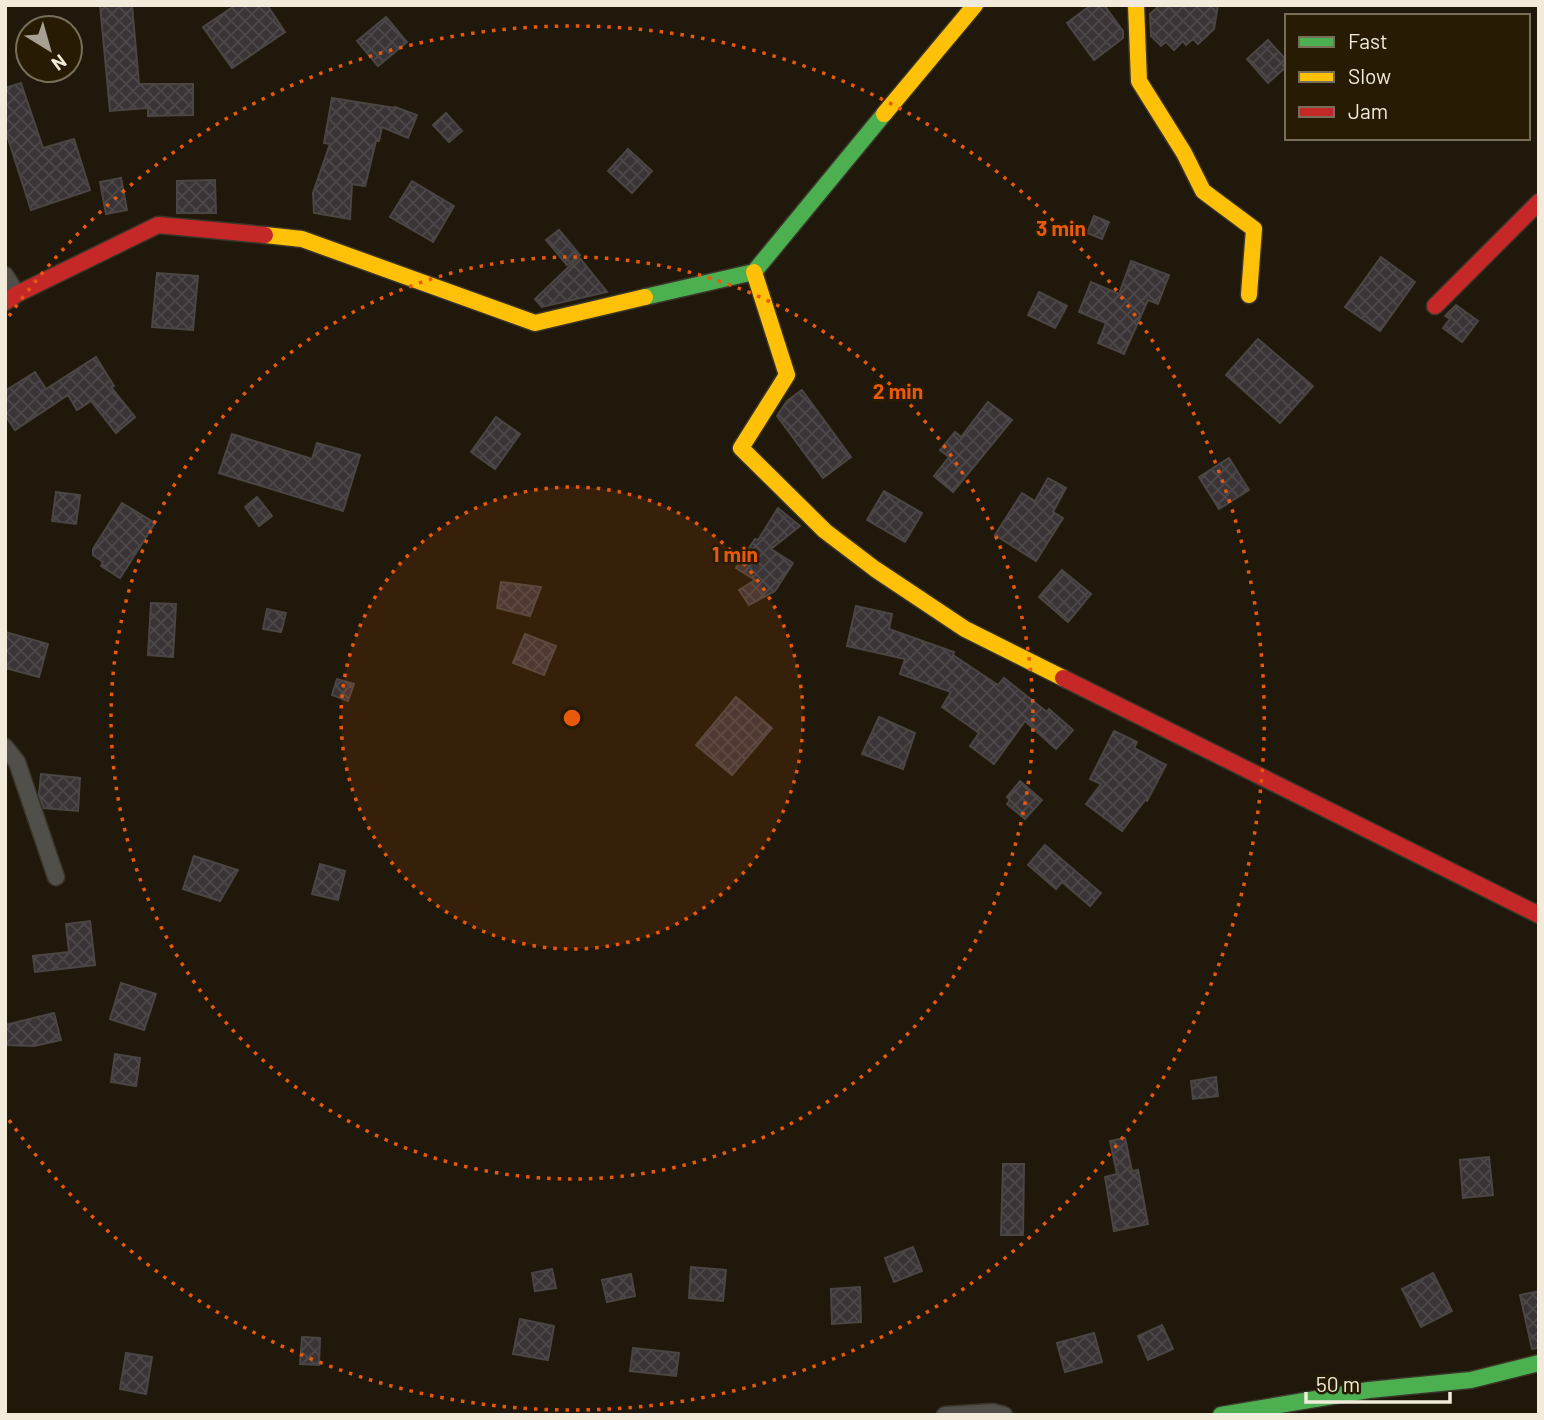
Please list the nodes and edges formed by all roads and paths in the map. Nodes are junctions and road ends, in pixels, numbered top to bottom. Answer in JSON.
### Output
{"nodes":[{"id":1,"x":975,"y":5,"type":"edge"},
{"id":2,"x":1136,"y":5,"type":"edge"},
{"id":3,"x":1539,"y":202,"type":"edge"},
{"id":4,"x":754,"y":272,"type":"junction"},
{"id":5,"x":5,"y":275,"type":"edge"},
{"id":6,"x":1249,"y":295,"type":"dead end"},
{"id":7,"x":11,"y":298,"type":"edge"},
{"id":8,"x":1435,"y":306,"type":"dead end"},
{"id":9,"x":5,"y":747,"type":"edge"},
{"id":10,"x":57,"y":877,"type":"dead end"},
{"id":11,"x":1539,"y":915,"type":"edge"},
{"id":12,"x":1539,"y":1363,"type":"edge"},
{"id":13,"x":945,"y":1415,"type":"edge"},
{"id":14,"x":1004,"y":1415,"type":"edge"},
{"id":15,"x":1222,"y":1415,"type":"edge"}],
"edges":[{"from":1,"to":4,"type":"street"},
{"from":2,"to":6,"type":"street"},
{"from":3,"to":8,"type":"street"},
{"from":4,"to":7,"type":"street"},
{"from":4,"to":11,"type":"street"},
{"from":5,"to":7,"type":"street"},
{"from":9,"to":10,"type":"street"},
{"from":12,"to":15,"type":"street"},
{"from":13,"to":14,"type":"street"}]}
